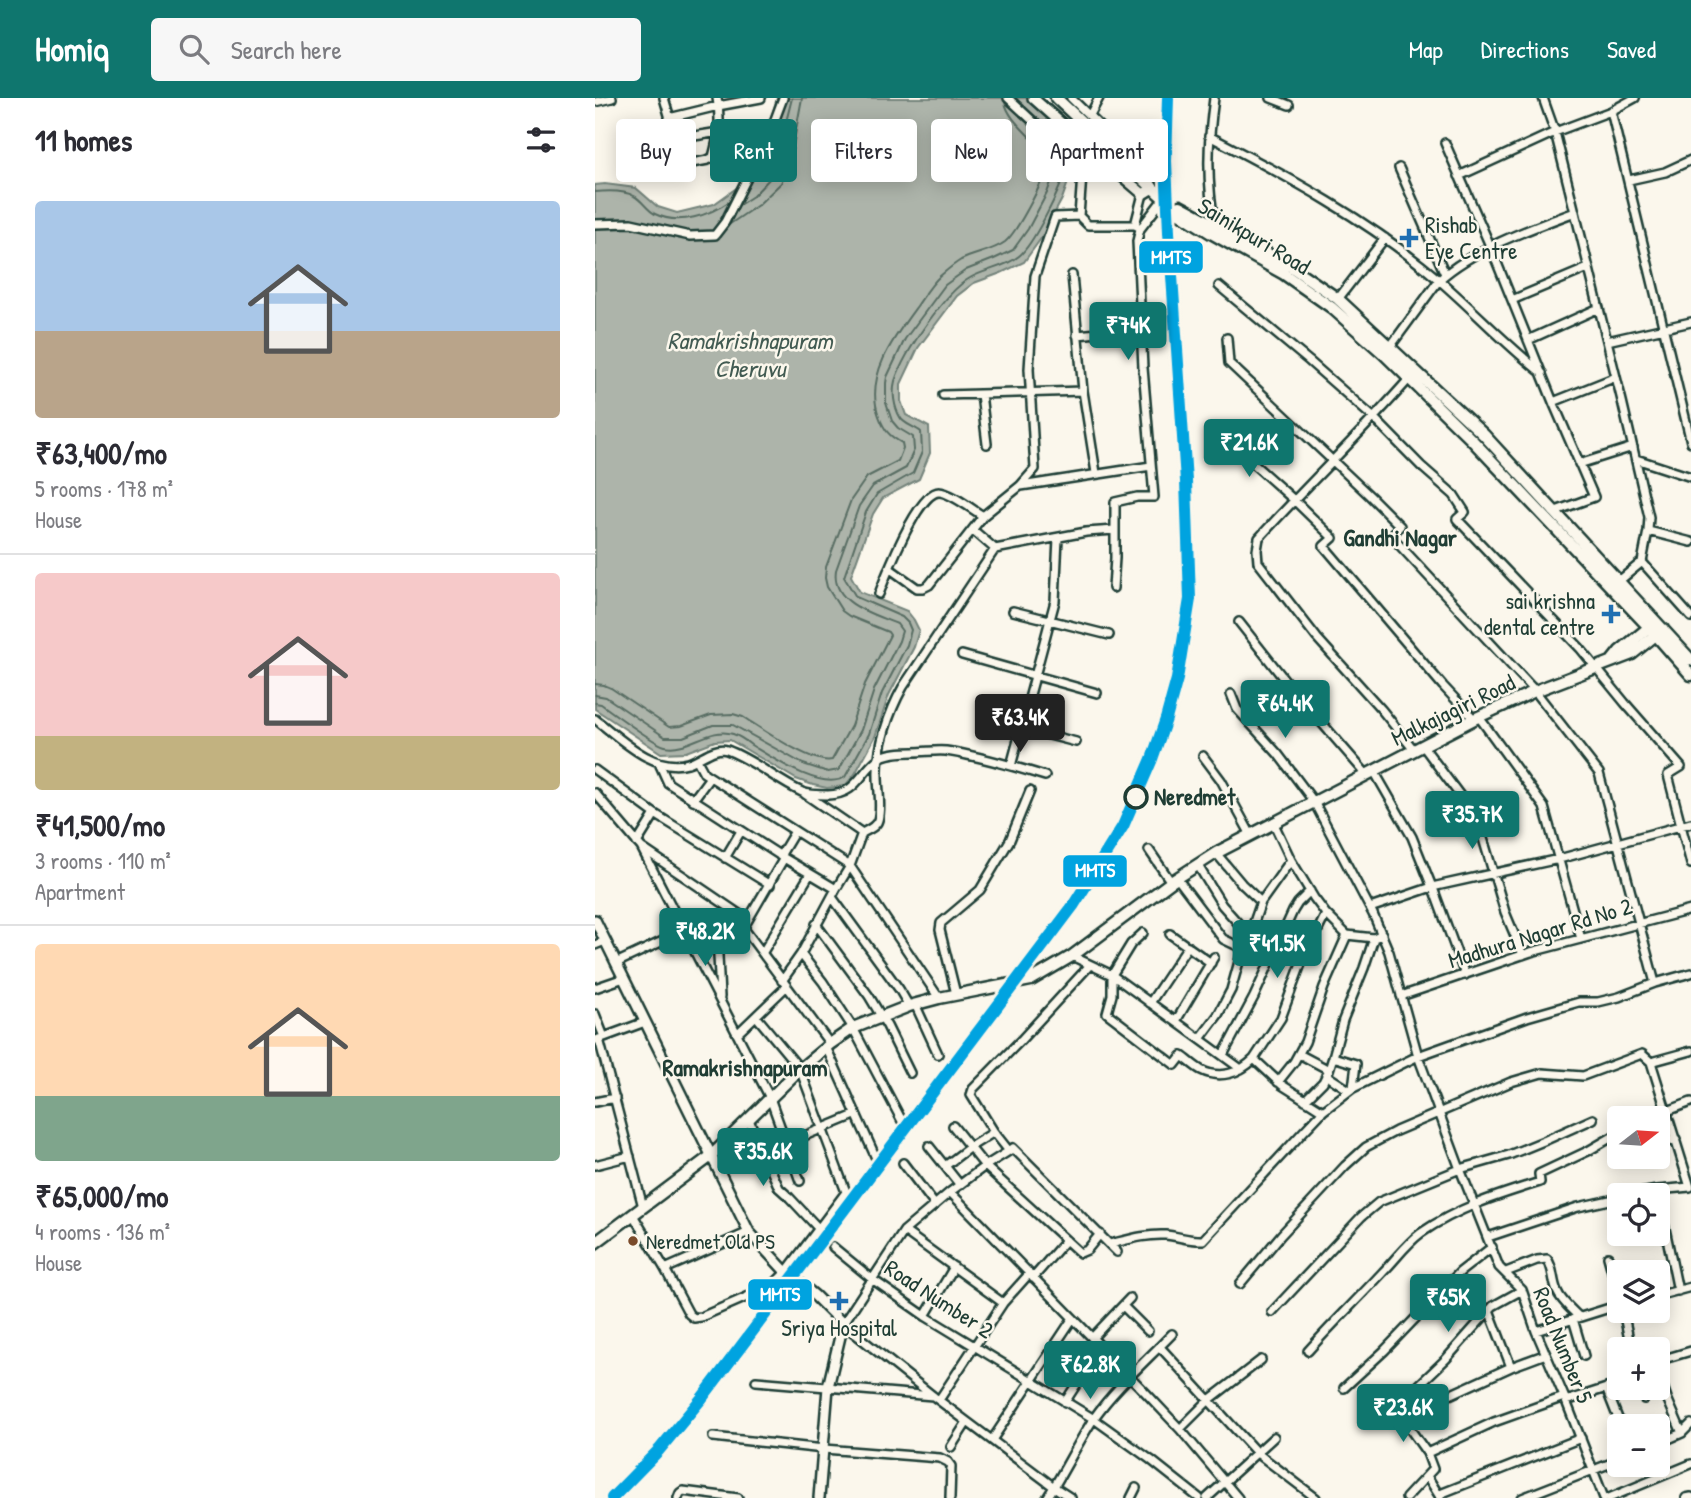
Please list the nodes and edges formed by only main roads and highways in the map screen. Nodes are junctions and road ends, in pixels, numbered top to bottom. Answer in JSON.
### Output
{"nodes":[{"id":1,"x":1056,"y":98,"type":"edge"},
{"id":2,"x":1168,"y":201,"type":"junction"},
{"id":3,"x":1388,"y":350,"type":"junction"},
{"id":4,"x":1656,"y":628,"type":"junction"},
{"id":5,"x":1691,"y":660,"type":"edge"},
{"id":6,"x":1691,"y":675,"type":"edge"},
{"id":7,"x":595,"y":1243,"type":"edge"}],
"edges":[{"from":1,"to":2,"type":"main road"},
{"from":2,"to":3,"type":"main road","name":"Sainikpuri Road"},
{"from":2,"to":3,"type":"main road","name":"Sainikpuri Road"},
{"from":3,"to":4,"type":"main road","name":"Sainikpuri Road"},
{"from":3,"to":4,"type":"main road","name":"Sainikpuri Road"},
{"from":4,"to":5,"type":"main road","name":"Sainikpuri Road"},
{"from":4,"to":6,"type":"main road","name":"Sainikpuri Road"},
{"from":4,"to":7,"type":"main road","name":"Malkajagiri Road"}]}
